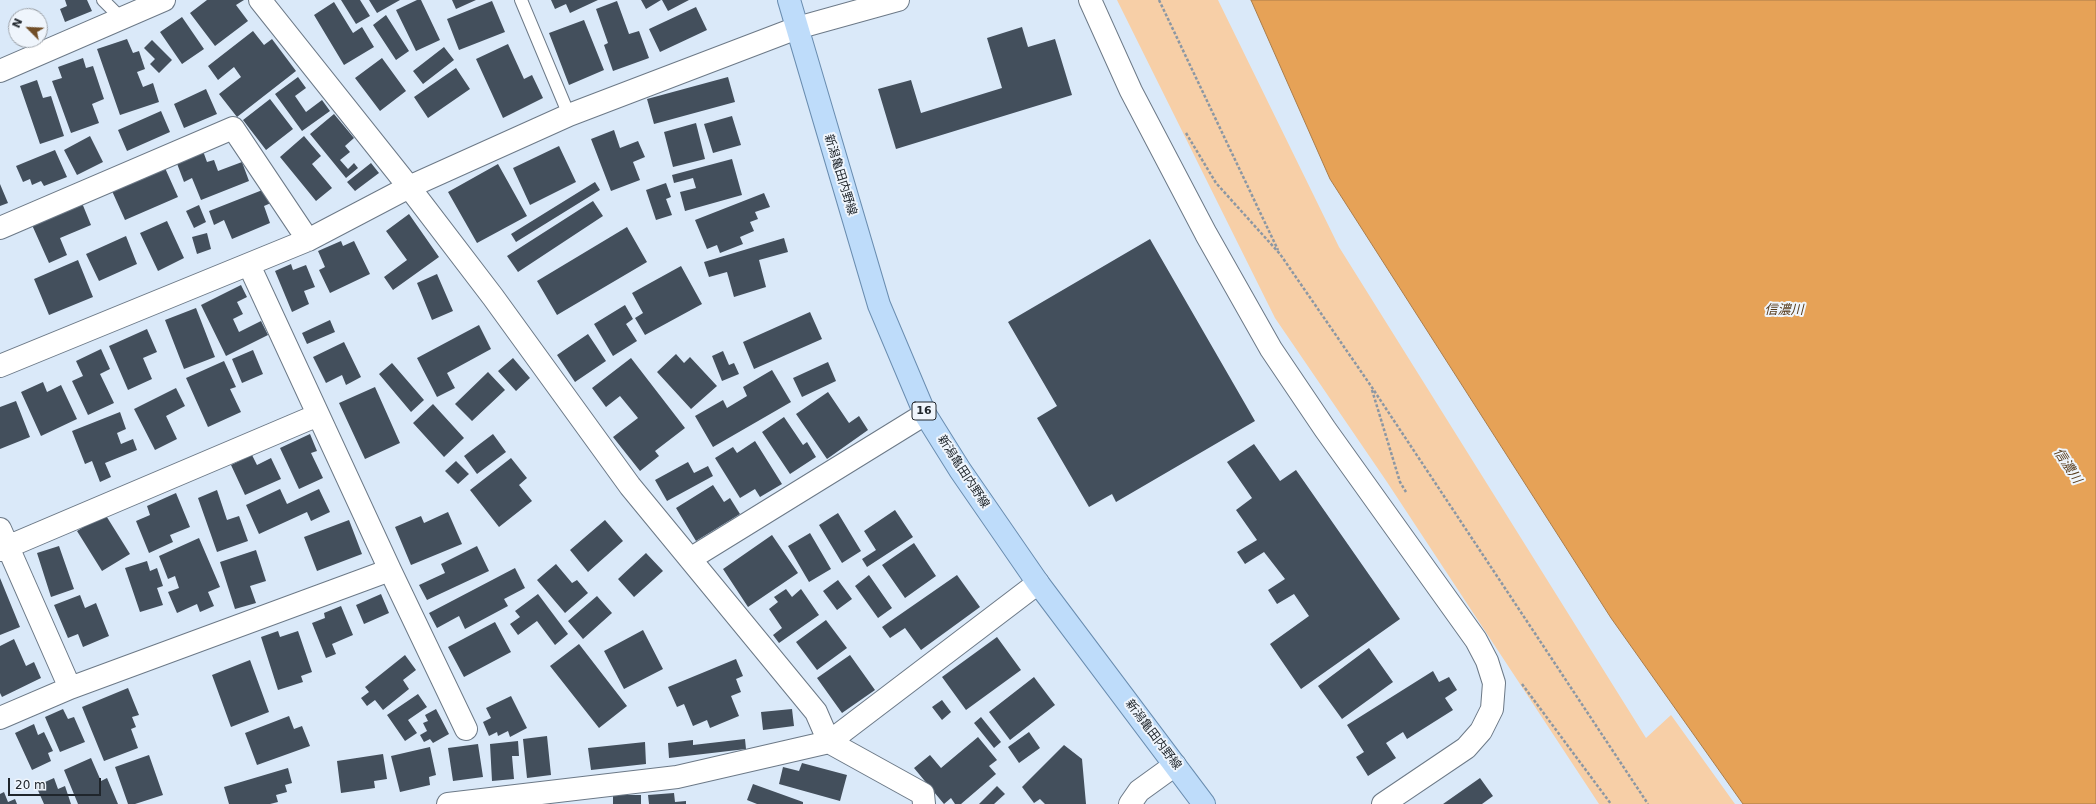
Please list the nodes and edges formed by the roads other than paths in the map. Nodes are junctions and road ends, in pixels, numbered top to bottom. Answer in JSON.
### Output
{"nodes":[{"id":1,"x":103,"y":0,"type":"edge"},
{"id":2,"x":164,"y":0,"type":"edge"},
{"id":3,"x":260,"y":0,"type":"edge"},
{"id":4,"x":521,"y":0,"type":"edge"},
{"id":5,"x":789,"y":0,"type":"edge"},
{"id":6,"x":898,"y":0,"type":"edge"},
{"id":7,"x":1090,"y":0,"type":"edge"},
{"id":8,"x":121,"y":18,"type":"junction"},
{"id":9,"x":797,"y":28,"type":"junction"},
{"id":10,"x":0,"y":71,"type":"edge"},
{"id":11,"x":569,"y":115,"type":"junction"},
{"id":12,"x":409,"y":187,"type":"junction"},
{"id":13,"x":0,"y":228,"type":"edge"},
{"id":14,"x":308,"y":240,"type":"junction"},
{"id":15,"x":249,"y":265,"type":"junction"},
{"id":16,"x":0,"y":366,"type":"edge"},
{"id":17,"x":925,"y":414,"type":"junction"},
{"id":18,"x":318,"y":415,"type":"junction"},
{"id":19,"x":3,"y":542,"type":"edge"},
{"id":20,"x":690,"y":559,"type":"junction"},
{"id":21,"x":390,"y":570,"type":"junction"},
{"id":22,"x":1038,"y":583,"type":"junction"},
{"id":23,"x":70,"y":688,"type":"junction"},
{"id":24,"x":0,"y":718,"type":"edge"},
{"id":25,"x":466,"y":729,"type":"dead end"},
{"id":26,"x":829,"y":742,"type":"junction"},
{"id":27,"x":1175,"y":765,"type":"junction"},
{"id":28,"x":448,"y":804,"type":"edge"},
{"id":29,"x":924,"y":804,"type":"edge"},
{"id":30,"x":1130,"y":804,"type":"edge"},
{"id":31,"x":1204,"y":804,"type":"edge"},
{"id":32,"x":1383,"y":804,"type":"edge"}],
"edges":[{"from":1,"to":8,"type":"lane"},
{"from":2,"to":8,"type":"street"},
{"from":3,"to":12,"type":"street"},
{"from":4,"to":11,"type":"lane"},
{"from":5,"to":9,"type":"main road","name":"新潟亀田内野線","number":"16"},
{"from":6,"to":9,"type":"street"},
{"from":7,"to":32,"type":"street"},
{"from":8,"to":10,"type":"street"},
{"from":9,"to":11,"type":"street"},
{"from":9,"to":17,"type":"main road","name":"新潟亀田内野線","number":"16"},
{"from":11,"to":12,"type":"street"},
{"from":12,"to":14,"type":"street"},
{"from":12,"to":20,"type":"street"},
{"from":13,"to":14,"type":"street"},
{"from":14,"to":15,"type":"street"},
{"from":15,"to":16,"type":"street"},
{"from":15,"to":18,"type":"street"},
{"from":17,"to":20,"type":"street"},
{"from":17,"to":22,"type":"main road","name":"新潟亀田内野線","number":"16"},
{"from":18,"to":19,"type":"street"},
{"from":18,"to":21,"type":"street"},
{"from":19,"to":23,"type":"street"},
{"from":20,"to":26,"type":"street"},
{"from":21,"to":23,"type":"street"},
{"from":21,"to":25,"type":"street"},
{"from":22,"to":26,"type":"street"},
{"from":22,"to":27,"type":"main road","name":"新潟亀田内野線","number":"16"},
{"from":23,"to":24,"type":"street"},
{"from":26,"to":28,"type":"street"},
{"from":26,"to":29,"type":"street"},
{"from":27,"to":30,"type":"street"},
{"from":27,"to":31,"type":"main road","name":"新潟亀田内野線","number":"16"}]}
